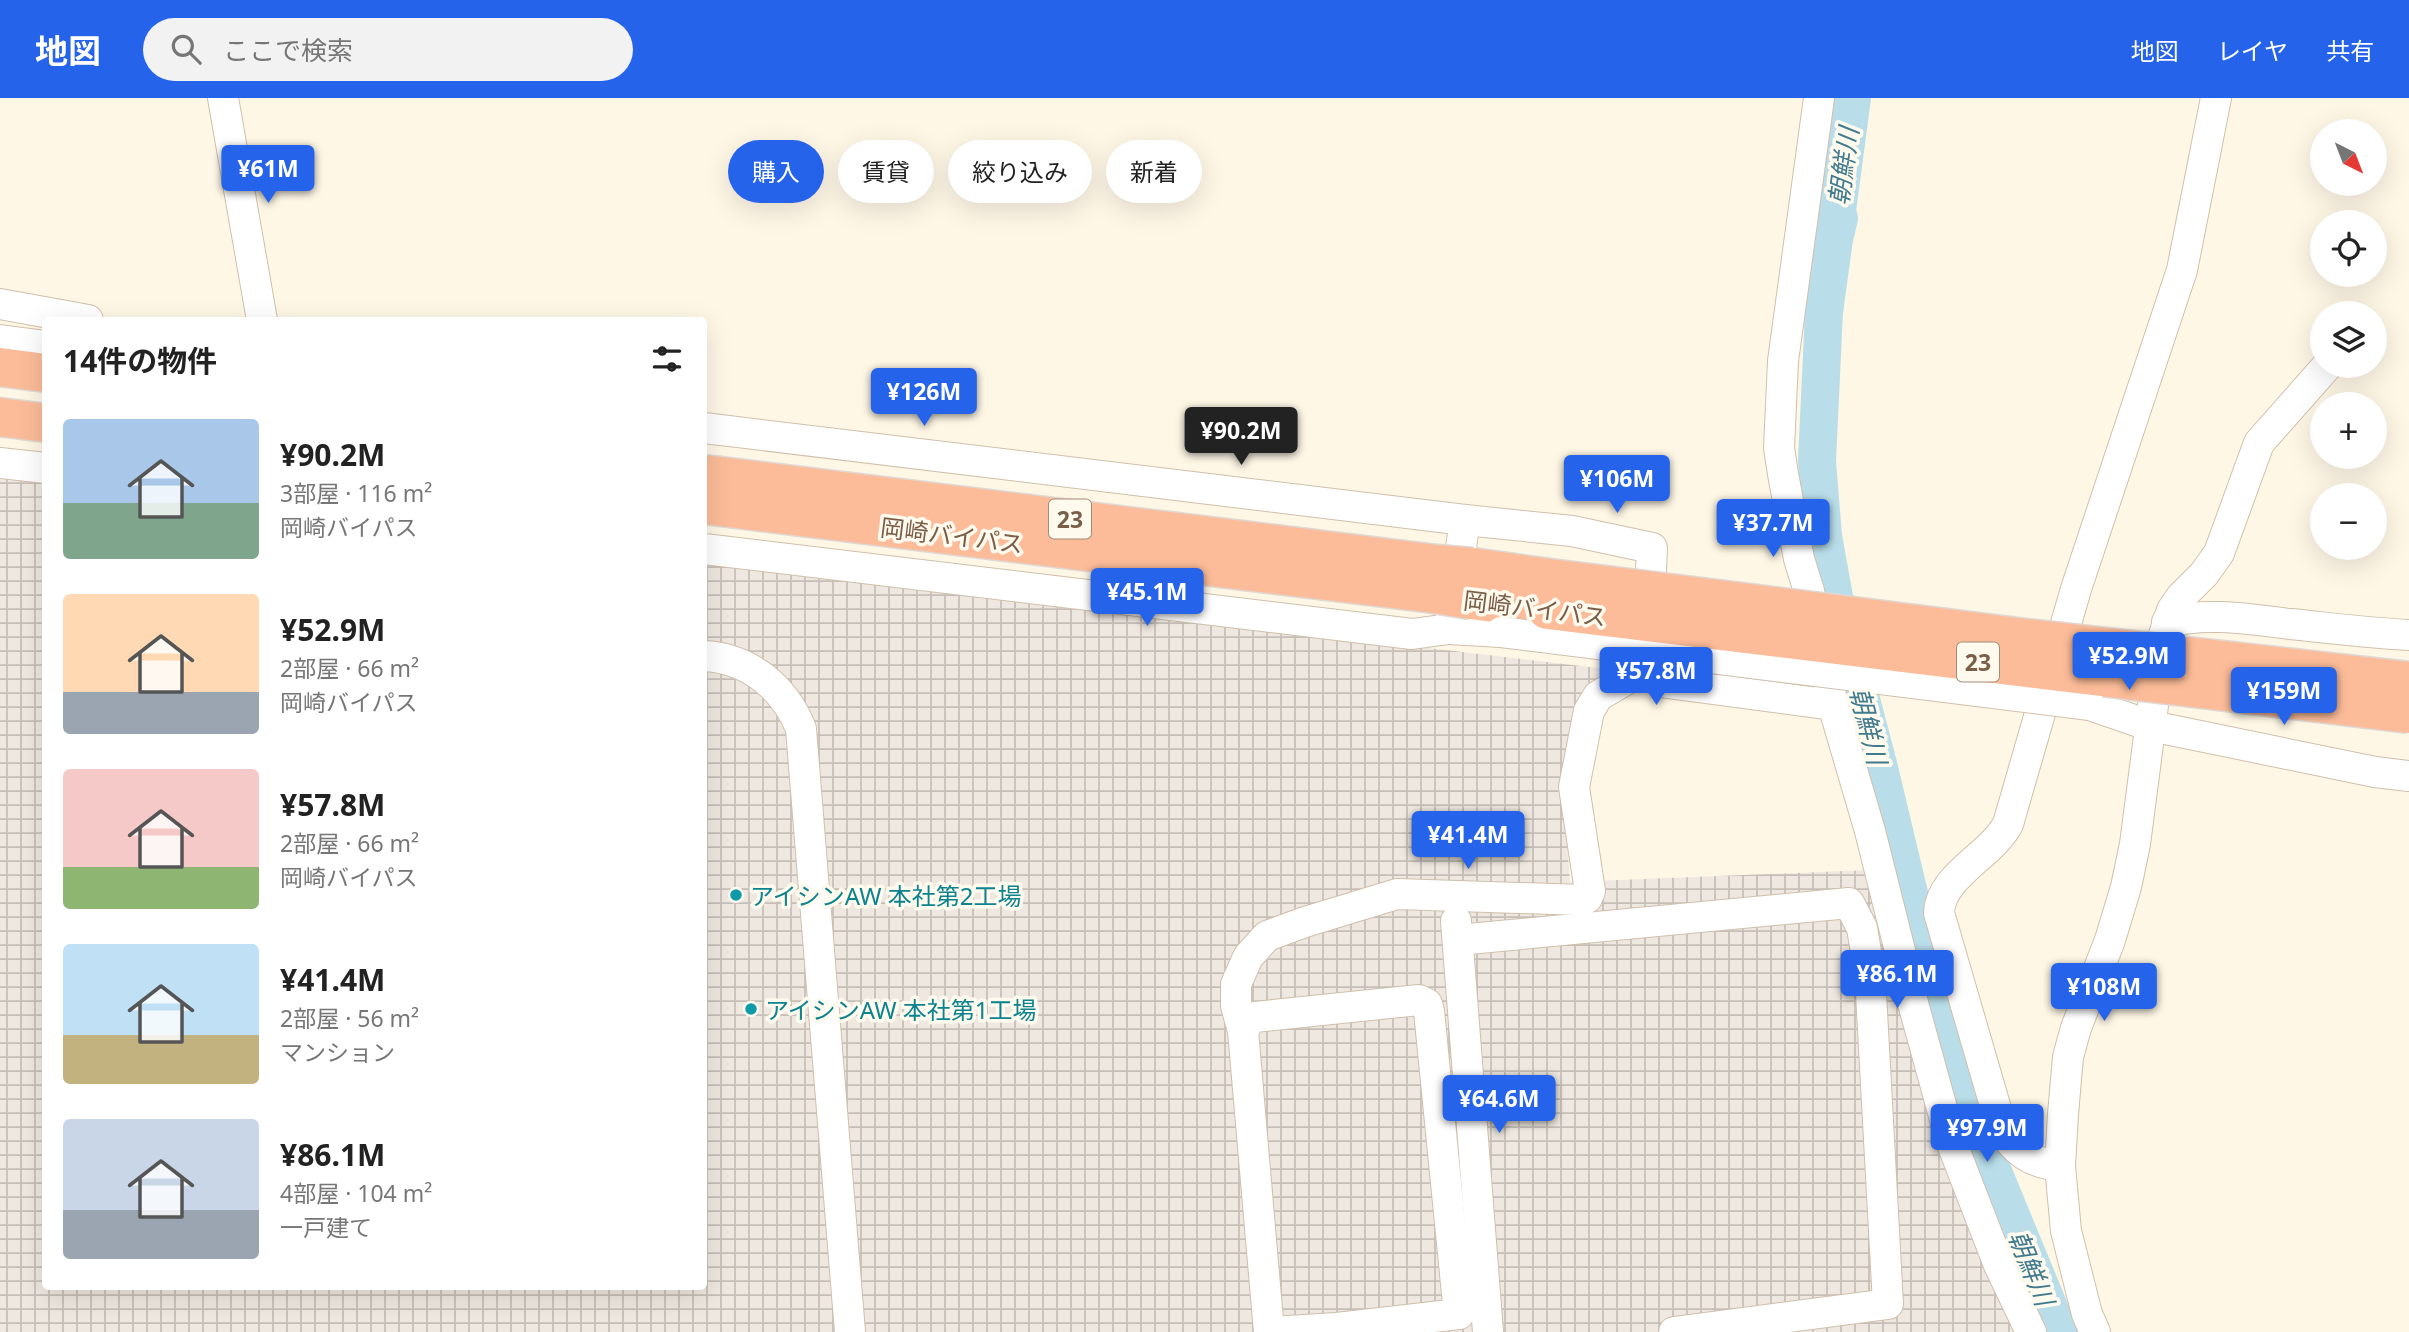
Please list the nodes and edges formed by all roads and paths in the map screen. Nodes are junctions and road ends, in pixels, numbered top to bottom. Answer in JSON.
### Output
{"nodes":[{"id":1,"x":223,"y":98,"type":"edge"},
{"id":2,"x":1819,"y":98,"type":"edge"},
{"id":3,"x":2216,"y":98,"type":"edge"},
{"id":4,"x":0,"y":304,"type":"edge"},
{"id":5,"x":72,"y":317,"type":"edge"},
{"id":6,"x":261,"y":317,"type":"edge"},
{"id":7,"x":0,"y":340,"type":"edge"},
{"id":8,"x":42,"y":345,"type":"edge"},
{"id":9,"x":0,"y":367,"type":"edge"},
{"id":10,"x":42,"y":372,"type":"edge"},
{"id":11,"x":2316,"y":378,"type":"edge"},
{"id":12,"x":0,"y":386,"type":"edge"},
{"id":13,"x":42,"y":391,"type":"edge"},
{"id":14,"x":0,"y":417,"type":"edge"},
{"id":15,"x":42,"y":422,"type":"edge"},
{"id":16,"x":707,"y":428,"type":"edge"},
{"id":17,"x":42,"y":429,"type":"edge"},
{"id":18,"x":0,"y":430,"type":"edge"},
{"id":19,"x":0,"y":463,"type":"edge"},
{"id":20,"x":1011,"y":464,"type":"junction"},
{"id":21,"x":42,"y":468,"type":"edge"},
{"id":22,"x":707,"y":474,"type":"edge"},
{"id":23,"x":1007,"y":496,"type":"dead end"},
{"id":24,"x":707,"y":505,"type":"edge"},
{"id":25,"x":1465,"y":520,"type":"junction"},
{"id":26,"x":707,"y":549,"type":"edge"},
{"id":27,"x":1453,"y":591,"type":"junction"},
{"id":28,"x":1549,"y":594,"type":"junction"},
{"id":29,"x":2167,"y":622,"type":"junction"},
{"id":30,"x":2409,"y":635,"type":"edge"},
{"id":31,"x":707,"y":656,"type":"edge"},
{"id":32,"x":1648,"y":667,"type":"junction"},
{"id":33,"x":2409,"y":681,"type":"edge"},
{"id":34,"x":2264,"y":696,"type":"junction"},
{"id":35,"x":1833,"y":705,"type":"junction"},
{"id":36,"x":2409,"y":714,"type":"edge"},
{"id":37,"x":2151,"y":726,"type":"junction"},
{"id":38,"x":2409,"y":726,"type":"edge"},
{"id":39,"x":2409,"y":776,"type":"edge"},
{"id":40,"x":1454,"y":896,"type":"junction"},
{"id":41,"x":1458,"y":940,"type":"junction"},
{"id":42,"x":1243,"y":1031,"type":"junction"},
{"id":43,"x":2060,"y":1166,"type":"junction"},
{"id":44,"x":1337,"y":1330,"type":"edge"},
{"id":45,"x":850,"y":1332,"type":"edge"},
{"id":46,"x":1488,"y":1332,"type":"edge"},
{"id":47,"x":1674,"y":1332,"type":"edge"},
{"id":48,"x":2031,"y":1332,"type":"edge"},
{"id":49,"x":2095,"y":1332,"type":"edge"}],
"edges":[{"from":1,"to":6,"type":"street"},
{"from":2,"to":35,"type":"street"},
{"from":3,"to":43,"type":"street"},
{"from":4,"to":5,"type":"street"},
{"from":7,"to":8,"type":"street"},
{"from":9,"to":10,"type":"highway"},
{"from":11,"to":29,"type":"street"},
{"from":12,"to":13,"type":"highway"},
{"from":14,"to":15,"type":"highway"},
{"from":16,"to":20,"type":"street"},
{"from":17,"to":18,"type":"highway"},
{"from":19,"to":21,"type":"street"},
{"from":20,"to":23,"type":"street"},
{"from":20,"to":25,"type":"street"},
{"from":22,"to":27,"type":"highway","name":"岡崎バイパス","number":"23"},
{"from":24,"to":27,"type":"highway","name":"岡崎バイパス","number":"23"},
{"from":25,"to":27,"type":"street"},
{"from":25,"to":32,"type":"street"},
{"from":26,"to":27,"type":"street"},
{"from":27,"to":28,"type":"highway","name":"岡崎バイパス","number":"23"},
{"from":27,"to":37,"type":"street","bridge":true},
{"from":28,"to":33,"type":"highway","name":"岡崎バイパス","number":"23","bridge":true},
{"from":28,"to":34,"type":"highway","name":"岡崎バイパス","number":"23","bridge":true},
{"from":29,"to":30,"type":"street"},
{"from":29,"to":37,"type":"street"},
{"from":31,"to":45,"type":"street"},
{"from":32,"to":35,"type":"street"},
{"from":32,"to":40,"type":"street"},
{"from":34,"to":36,"type":"highway","name":"岡崎バイパス","number":"23","bridge":true},
{"from":34,"to":38,"type":"highway","number":"23","bridge":true},
{"from":35,"to":48,"type":"street"},
{"from":37,"to":39,"type":"street"},
{"from":37,"to":43,"type":"street"},
{"from":40,"to":41,"type":"street"},
{"from":40,"to":42,"type":"street"},
{"from":41,"to":46,"type":"street"},
{"from":41,"to":47,"type":"street"},
{"from":42,"to":44,"type":"street"},
{"from":42,"to":44,"type":"street"},
{"from":43,"to":49,"type":"street"}]}
